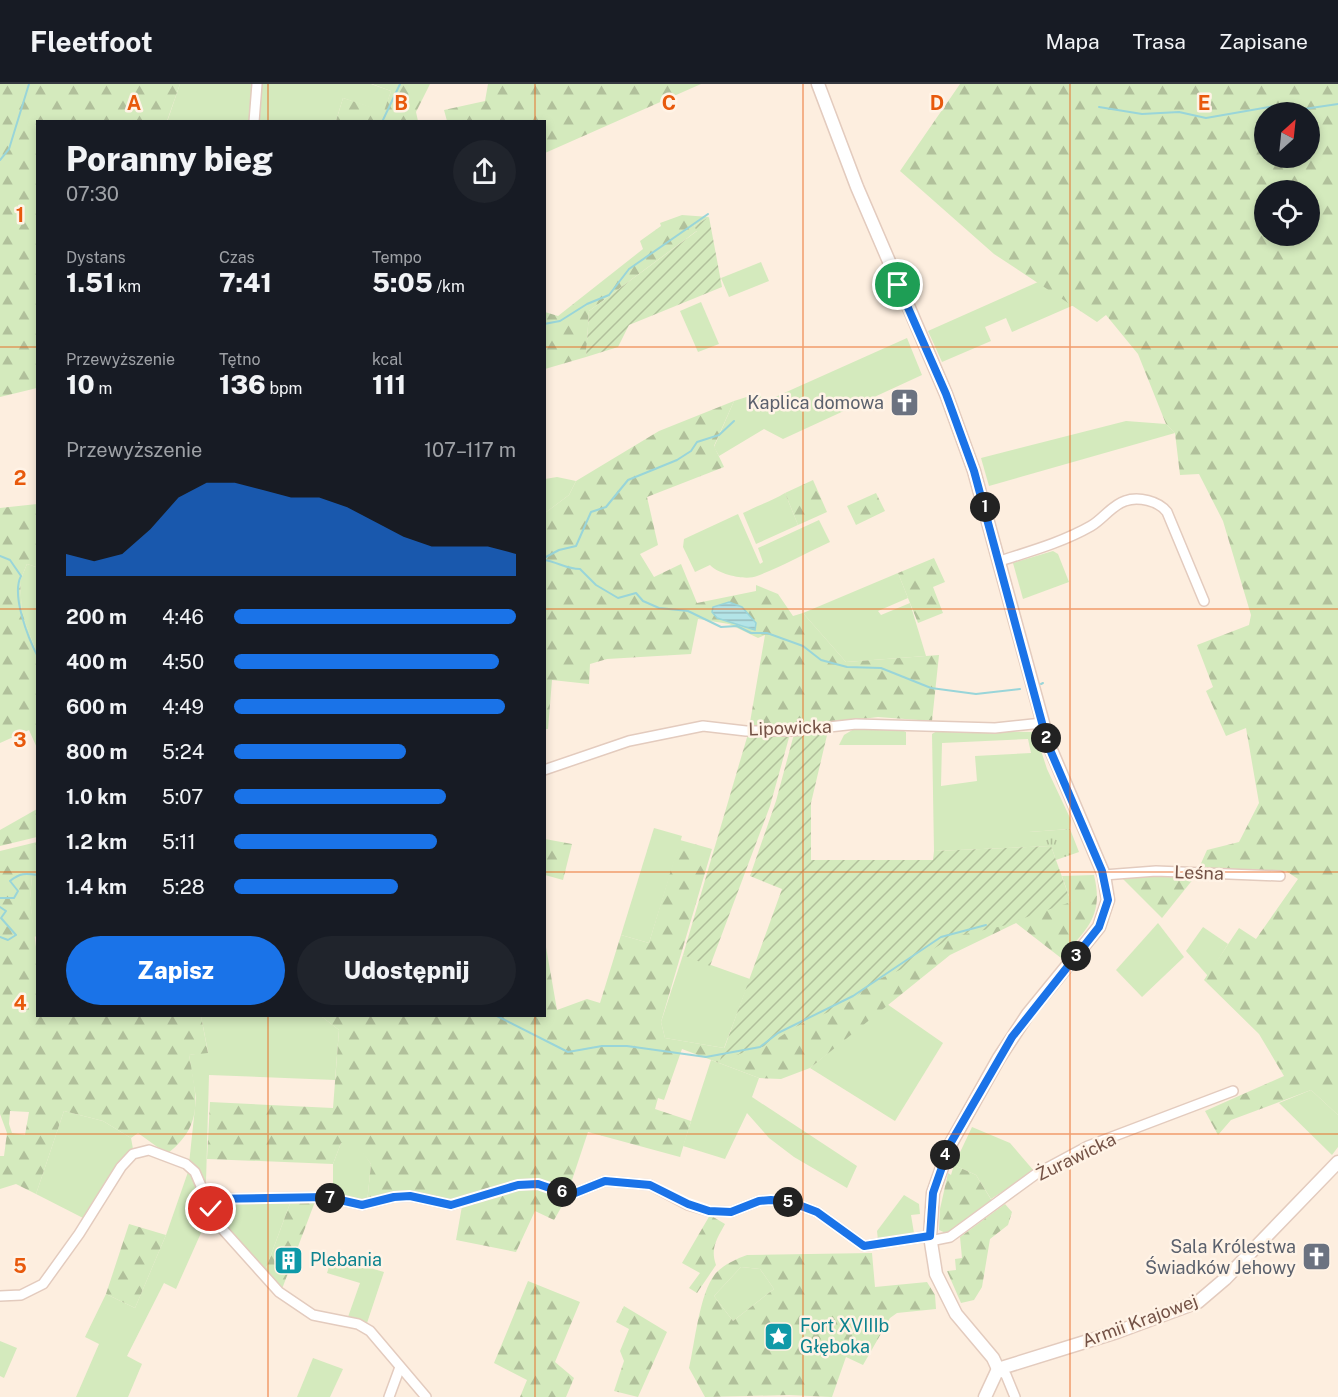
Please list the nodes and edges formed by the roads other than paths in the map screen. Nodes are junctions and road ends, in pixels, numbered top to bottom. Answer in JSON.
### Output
{"nodes":[{"id":1,"x":257,"y":84,"type":"edge"},
{"id":2,"x":818,"y":84,"type":"edge"},
{"id":3,"x":254,"y":120,"type":"edge"},
{"id":4,"x":1000,"y":561,"type":"junction"},
{"id":5,"x":1204,"y":601,"type":"dead end"},
{"id":6,"x":1042,"y":723,"type":"junction"},
{"id":7,"x":546,"y":769,"type":"edge"},
{"id":8,"x":1104,"y":875,"type":"junction"},
{"id":9,"x":1280,"y":876,"type":"dead end"},
{"id":10,"x":1233,"y":1091,"type":"dead end"},
{"id":11,"x":1338,"y":1162,"type":"edge"},
{"id":12,"x":208,"y":1199,"type":"junction"},
{"id":13,"x":930,"y":1238,"type":"junction"},
{"id":14,"x":0,"y":1296,"type":"edge"},
{"id":15,"x":400,"y":1367,"type":"junction"},
{"id":16,"x":998,"y":1369,"type":"junction"},
{"id":17,"x":389,"y":1397,"type":"edge"},
{"id":18,"x":426,"y":1397,"type":"edge"},
{"id":19,"x":985,"y":1397,"type":"edge"},
{"id":20,"x":1015,"y":1397,"type":"edge"}],
"edges":[{"from":1,"to":3,"type":"street"},
{"from":2,"to":4,"type":"street"},
{"from":4,"to":5,"type":"street"},
{"from":4,"to":6,"type":"street"},
{"from":6,"to":7,"type":"street","name":"Lipowicka"},
{"from":6,"to":8,"type":"street"},
{"from":8,"to":9,"type":"street","name":"Leśna"},
{"from":8,"to":13,"type":"street"},
{"from":10,"to":13,"type":"street","name":"Żurawicka"},
{"from":11,"to":16,"type":"street","name":"Armii Krajowej"},
{"from":12,"to":13,"type":"street","name":"Żurawicka"},
{"from":12,"to":14,"type":"street"},
{"from":12,"to":15,"type":"street"},
{"from":13,"to":16,"type":"street"},
{"from":15,"to":17,"type":"street"},
{"from":15,"to":18,"type":"street"},
{"from":16,"to":19,"type":"street"},
{"from":16,"to":20,"type":"street"}]}
